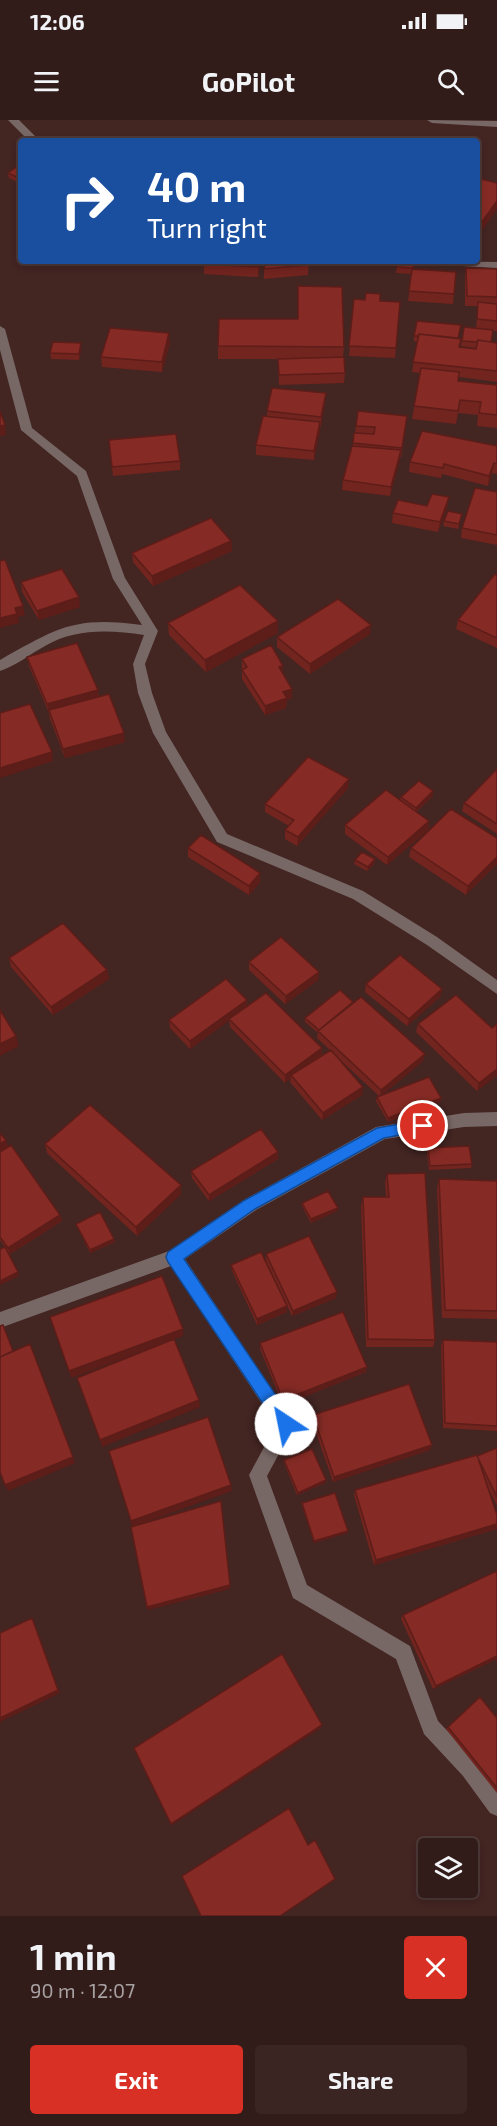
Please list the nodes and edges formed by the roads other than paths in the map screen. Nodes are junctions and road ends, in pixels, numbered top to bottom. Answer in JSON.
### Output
{"nodes":[{"id":1,"x":13,"y":120,"type":"edge"},
{"id":2,"x":432,"y":120,"type":"edge"},
{"id":3,"x":497,"y":124,"type":"edge"},
{"id":4,"x":33,"y":138,"type":"edge"},
{"id":5,"x":480,"y":264,"type":"edge"},
{"id":6,"x":497,"y":265,"type":"edge"},
{"id":7,"x":0,"y":329,"type":"edge"},
{"id":8,"x":153,"y":630,"type":"junction"},
{"id":9,"x":0,"y":666,"type":"edge"},
{"id":10,"x":497,"y":988,"type":"edge"},
{"id":11,"x":497,"y":1119,"type":"edge"},
{"id":12,"x":174,"y":1257,"type":"junction"},
{"id":13,"x":0,"y":1320,"type":"edge"},
{"id":14,"x":497,"y":1806,"type":"edge"}],
"edges":[{"from":1,"to":4,"type":"street"},
{"from":2,"to":3,"type":"street"},
{"from":5,"to":6,"type":"street"},
{"from":7,"to":8,"type":"street"},
{"from":8,"to":9,"type":"street"},
{"from":8,"to":10,"type":"street"},
{"from":11,"to":12,"type":"street"},
{"from":12,"to":13,"type":"street"},
{"from":12,"to":14,"type":"street"}]}
